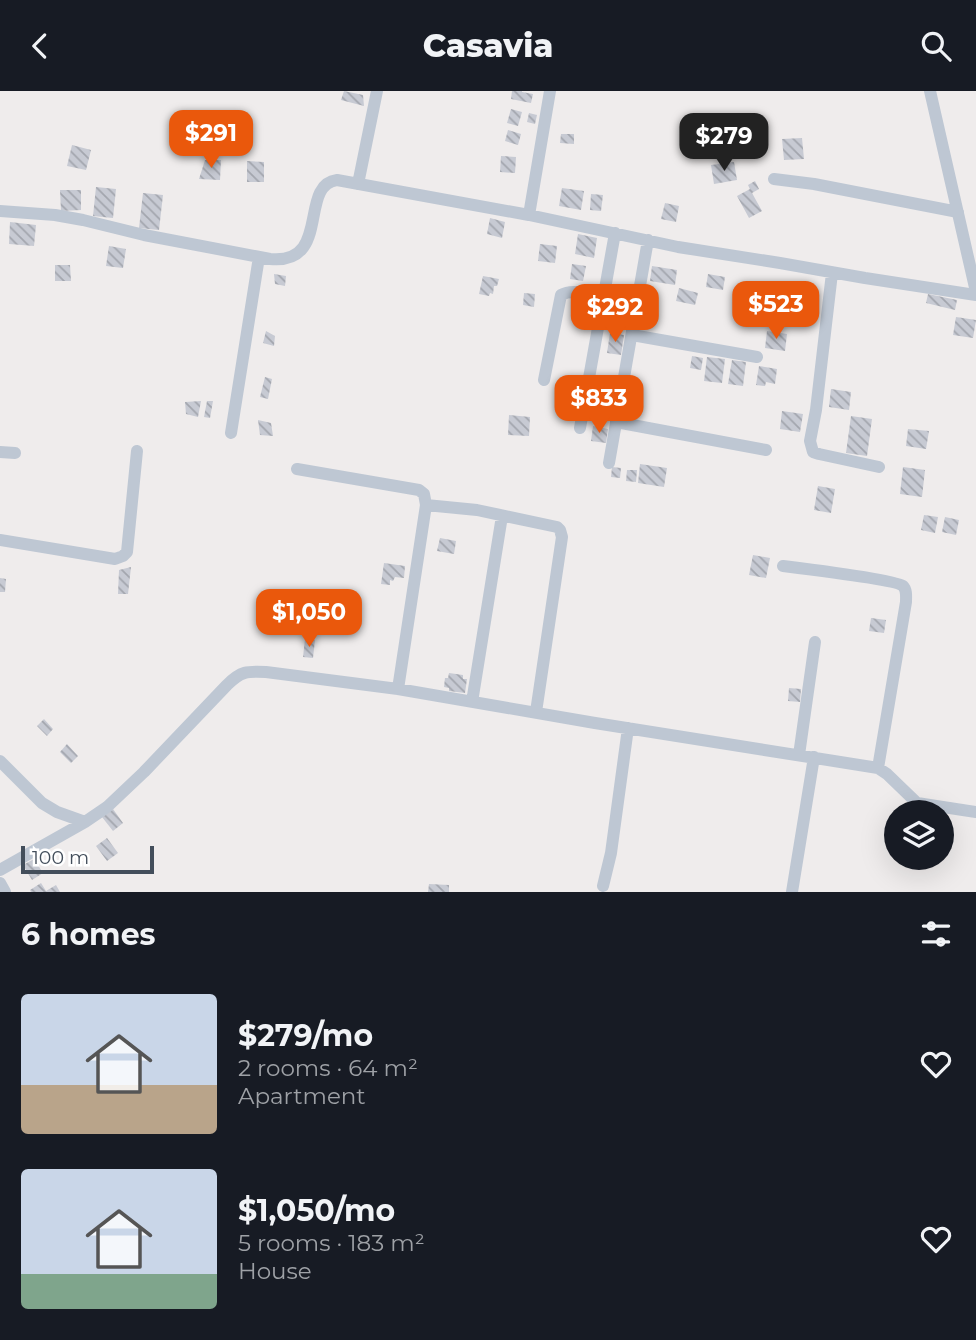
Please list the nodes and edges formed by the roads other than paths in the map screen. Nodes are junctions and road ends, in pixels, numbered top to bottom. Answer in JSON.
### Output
{"nodes":[{"id":1,"x":377,"y":91,"type":"edge"},
{"id":2,"x":550,"y":91,"type":"edge"},
{"id":3,"x":930,"y":91,"type":"edge"},
{"id":4,"x":774,"y":179,"type":"dead end"},
{"id":5,"x":358,"y":184,"type":"junction"},
{"id":6,"x":0,"y":211,"type":"edge"},
{"id":7,"x":958,"y":212,"type":"junction"},
{"id":8,"x":529,"y":215,"type":"junction"},
{"id":9,"x":615,"y":233,"type":"junction"},
{"id":10,"x":648,"y":240,"type":"junction"},
{"id":11,"x":259,"y":257,"type":"junction"},
{"id":12,"x":832,"y":273,"type":"junction"},
{"id":13,"x":976,"y":293,"type":"edge"},
{"id":14,"x":603,"y":297,"type":"junction"},
{"id":15,"x":632,"y":335,"type":"junction"},
{"id":16,"x":757,"y":356,"type":"dead end"},
{"id":17,"x":544,"y":380,"type":"dead end"},
{"id":18,"x":616,"y":422,"type":"junction"},
{"id":19,"x":580,"y":428,"type":"dead end"},
{"id":20,"x":231,"y":433,"type":"dead end"},
{"id":21,"x":765,"y":450,"type":"dead end"},
{"id":22,"x":137,"y":451,"type":"dead end"},
{"id":23,"x":0,"y":452,"type":"edge"},
{"id":24,"x":15,"y":453,"type":"dead end"},
{"id":25,"x":609,"y":463,"type":"dead end"},
{"id":26,"x":880,"y":467,"type":"dead end"},
{"id":27,"x":297,"y":469,"type":"dead end"},
{"id":28,"x":426,"y":505,"type":"junction"},
{"id":29,"x":502,"y":516,"type":"junction"},
{"id":30,"x":0,"y":540,"type":"edge"},
{"id":31,"x":783,"y":566,"type":"dead end"},
{"id":32,"x":815,"y":642,"type":"dead end"},
{"id":33,"x":398,"y":689,"type":"junction"},
{"id":34,"x":472,"y":702,"type":"junction"},
{"id":35,"x":536,"y":712,"type":"junction"},
{"id":36,"x":628,"y":728,"type":"junction"},
{"id":37,"x":799,"y":755,"type":"junction"},
{"id":38,"x":814,"y":757,"type":"junction"},
{"id":39,"x":0,"y":761,"type":"edge"},
{"id":40,"x":878,"y":768,"type":"junction"},
{"id":41,"x":976,"y":812,"type":"edge"},
{"id":42,"x":85,"y":822,"type":"junction"},
{"id":43,"x":0,"y":870,"type":"edge"},
{"id":44,"x":0,"y":884,"type":"edge"},
{"id":45,"x":603,"y":887,"type":"dead end"},
{"id":46,"x":5,"y":892,"type":"edge"},
{"id":47,"x":792,"y":892,"type":"edge"}],
"edges":[{"from":1,"to":5,"type":"street"},
{"from":2,"to":8,"type":"street"},
{"from":3,"to":7,"type":"street"},
{"from":4,"to":7,"type":"street"},
{"from":5,"to":8,"type":"street"},
{"from":5,"to":11,"type":"street"},
{"from":6,"to":11,"type":"street"},
{"from":7,"to":13,"type":"street"},
{"from":8,"to":9,"type":"street"},
{"from":9,"to":10,"type":"street"},
{"from":9,"to":14,"type":"street"},
{"from":10,"to":12,"type":"street"},
{"from":10,"to":15,"type":"street"},
{"from":11,"to":20,"type":"street"},
{"from":12,"to":13,"type":"street"},
{"from":12,"to":26,"type":"street"},
{"from":14,"to":17,"type":"street"},
{"from":14,"to":19,"type":"street"},
{"from":15,"to":16,"type":"street"},
{"from":15,"to":18,"type":"street"},
{"from":18,"to":21,"type":"street"},
{"from":18,"to":25,"type":"street"},
{"from":22,"to":30,"type":"street"},
{"from":23,"to":24,"type":"street"},
{"from":27,"to":28,"type":"street"},
{"from":28,"to":29,"type":"street"},
{"from":28,"to":33,"type":"street"},
{"from":29,"to":34,"type":"street"},
{"from":29,"to":35,"type":"street"},
{"from":31,"to":40,"type":"street"},
{"from":32,"to":37,"type":"street"},
{"from":33,"to":34,"type":"street"},
{"from":33,"to":42,"type":"street"},
{"from":34,"to":35,"type":"street"},
{"from":35,"to":36,"type":"street"},
{"from":36,"to":37,"type":"street"},
{"from":36,"to":45,"type":"street"},
{"from":37,"to":38,"type":"street"},
{"from":38,"to":40,"type":"street"},
{"from":38,"to":47,"type":"street"},
{"from":39,"to":42,"type":"street"},
{"from":40,"to":41,"type":"street"},
{"from":42,"to":43,"type":"street"},
{"from":44,"to":46,"type":"street"}]}
